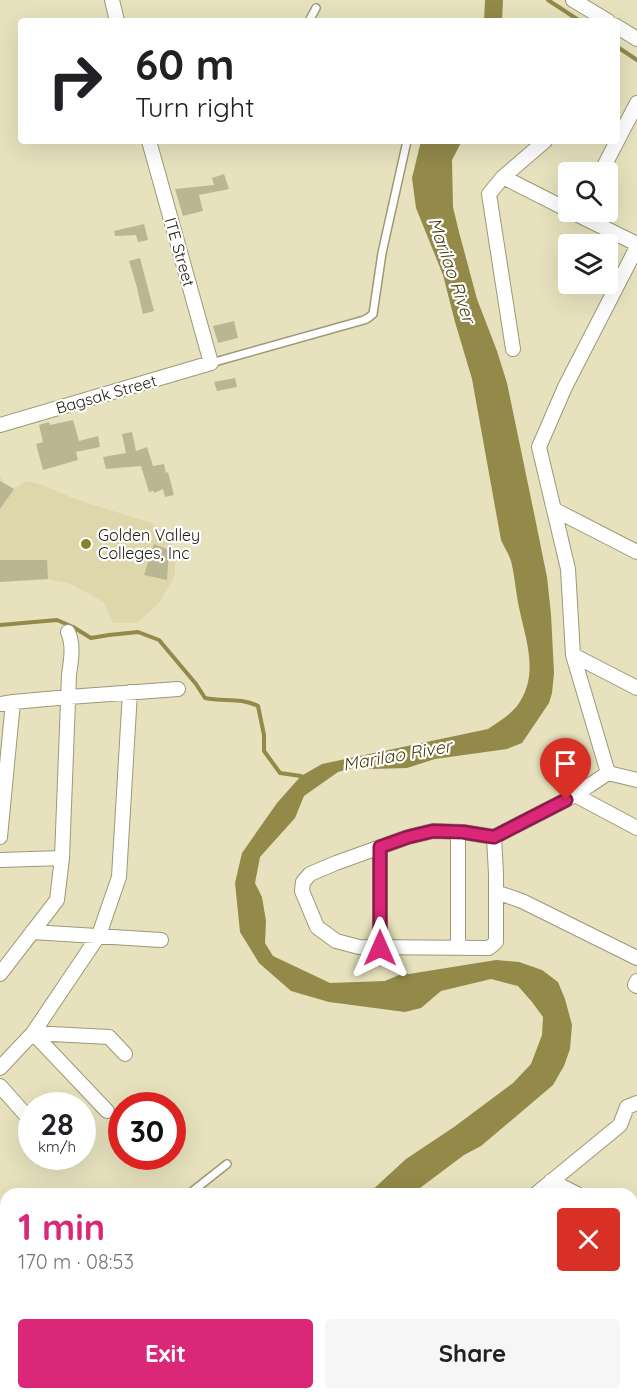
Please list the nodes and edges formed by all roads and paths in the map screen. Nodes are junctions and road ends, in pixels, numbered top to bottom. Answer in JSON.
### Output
{"nodes":[{"id":1,"x":112,"y":0,"type":"edge"},
{"id":2,"x":573,"y":0,"type":"edge"},
{"id":3,"x":596,"y":6,"type":"edge"},
{"id":4,"x":316,"y":8,"type":"dead end"},
{"id":5,"x":116,"y":18,"type":"edge"},
{"id":6,"x":311,"y":18,"type":"edge"},
{"id":7,"x":606,"y":18,"type":"edge"},
{"id":8,"x":620,"y":28,"type":"edge"},
{"id":9,"x":636,"y":35,"type":"edge"},
{"id":10,"x":637,"y":103,"type":"edge"},
{"id":11,"x":620,"y":136,"type":"edge"},
{"id":12,"x":150,"y":144,"type":"edge"},
{"id":13,"x":406,"y":144,"type":"edge"},
{"id":14,"x":542,"y":144,"type":"edge"},
{"id":15,"x":616,"y":144,"type":"edge"},
{"id":16,"x":606,"y":162,"type":"edge"},
{"id":17,"x":503,"y":177,"type":"junction"},
{"id":18,"x":558,"y":204,"type":"edge"},
{"id":19,"x":594,"y":222,"type":"edge"},
{"id":20,"x":637,"y":245,"type":"edge"},
{"id":21,"x":513,"y":350,"type":"dead end"},
{"id":22,"x":211,"y":363,"type":"junction"},
{"id":23,"x":0,"y":425,"type":"edge"},
{"id":24,"x":555,"y":510,"type":"junction"},
{"id":25,"x":637,"y":552,"type":"edge"},
{"id":26,"x":68,"y":632,"type":"dead end"},
{"id":27,"x":573,"y":655,"type":"junction"},
{"id":28,"x":637,"y":688,"type":"edge"},
{"id":29,"x":178,"y":689,"type":"dead end"},
{"id":30,"x":130,"y":692,"type":"junction"},
{"id":31,"x":69,"y":697,"type":"junction"},
{"id":32,"x":6,"y":703,"type":"edge"},
{"id":33,"x":608,"y":773,"type":"junction"},
{"id":34,"x":637,"y":780,"type":"edge"},
{"id":35,"x":574,"y":795,"type":"junction"},
{"id":36,"x":637,"y":828,"type":"edge"},
{"id":37,"x":458,"y":832,"type":"junction"},
{"id":38,"x":0,"y":837,"type":"edge"},
{"id":39,"x":494,"y":837,"type":"junction"},
{"id":40,"x":380,"y":847,"type":"junction"},
{"id":41,"x":62,"y":858,"type":"junction"},
{"id":42,"x":0,"y":860,"type":"edge"},
{"id":43,"x":496,"y":891,"type":"junction"},
{"id":44,"x":32,"y":932,"type":"junction"},
{"id":45,"x":99,"y":935,"type":"junction"},
{"id":46,"x":161,"y":940,"type":"dead end"},
{"id":47,"x":380,"y":948,"type":"junction"},
{"id":48,"x":458,"y":948,"type":"junction"},
{"id":49,"x":637,"y":958,"type":"edge"},
{"id":50,"x":0,"y":974,"type":"edge"},
{"id":51,"x":637,"y":981,"type":"edge"},
{"id":52,"x":637,"y":986,"type":"edge"},
{"id":53,"x":33,"y":1033,"type":"junction"},
{"id":54,"x":125,"y":1054,"type":"dead end"},
{"id":55,"x":0,"y":1068,"type":"edge"},
{"id":56,"x":0,"y":1086,"type":"edge"},
{"id":57,"x":637,"y":1103,"type":"edge"},
{"id":58,"x":18,"y":1106,"type":"edge"},
{"id":59,"x":107,"y":1111,"type":"dead end"},
{"id":60,"x":227,"y":1164,"type":"dead end"},
{"id":61,"x":551,"y":1181,"type":"junction"},
{"id":62,"x":197,"y":1188,"type":"edge"},
{"id":63,"x":543,"y":1188,"type":"edge"},
{"id":64,"x":565,"y":1188,"type":"edge"}],
"edges":[{"from":1,"to":5,"type":"street"},
{"from":2,"to":3,"type":"street"},
{"from":3,"to":7,"type":"street"},
{"from":4,"to":6,"type":"lane"},
{"from":8,"to":9,"type":"street"},
{"from":10,"to":11,"type":"street"},
{"from":12,"to":22,"type":"street","name":"ITE Street"},
{"from":13,"to":22,"type":"lane"},
{"from":14,"to":17,"type":"street"},
{"from":15,"to":16,"type":"street"},
{"from":17,"to":18,"type":"street"},
{"from":17,"to":21,"type":"street"},
{"from":19,"to":20,"type":"street"},
{"from":20,"to":24,"type":"street"},
{"from":22,"to":23,"type":"street","name":"Bagsak Street"},
{"from":24,"to":25,"type":"street"},
{"from":24,"to":27,"type":"street"},
{"from":26,"to":31,"type":"street"},
{"from":27,"to":28,"type":"street"},
{"from":27,"to":33,"type":"street"},
{"from":29,"to":30,"type":"street"},
{"from":30,"to":31,"type":"street"},
{"from":30,"to":45,"type":"street"},
{"from":31,"to":32,"type":"street"},
{"from":31,"to":41,"type":"street"},
{"from":32,"to":38,"type":"street"},
{"from":33,"to":34,"type":"street"},
{"from":33,"to":35,"type":"street"},
{"from":35,"to":36,"type":"street"},
{"from":35,"to":39,"type":"street"},
{"from":37,"to":39,"type":"street"},
{"from":37,"to":40,"type":"street"},
{"from":37,"to":48,"type":"street"},
{"from":39,"to":43,"type":"street"},
{"from":40,"to":47,"type":"street"},
{"from":40,"to":47,"type":"street"},
{"from":41,"to":42,"type":"street"},
{"from":41,"to":44,"type":"street"},
{"from":43,"to":48,"type":"street"},
{"from":43,"to":49,"type":"street"},
{"from":44,"to":45,"type":"street"},
{"from":44,"to":50,"type":"street"},
{"from":45,"to":46,"type":"street"},
{"from":45,"to":53,"type":"street"},
{"from":47,"to":48,"type":"street"},
{"from":51,"to":52,"type":"street"},
{"from":53,"to":54,"type":"street"},
{"from":53,"to":55,"type":"street"},
{"from":53,"to":59,"type":"street"},
{"from":56,"to":58,"type":"street"},
{"from":57,"to":61,"type":"street"},
{"from":60,"to":62,"type":"lane"},
{"from":61,"to":63,"type":"street"},
{"from":61,"to":64,"type":"street"}]}
